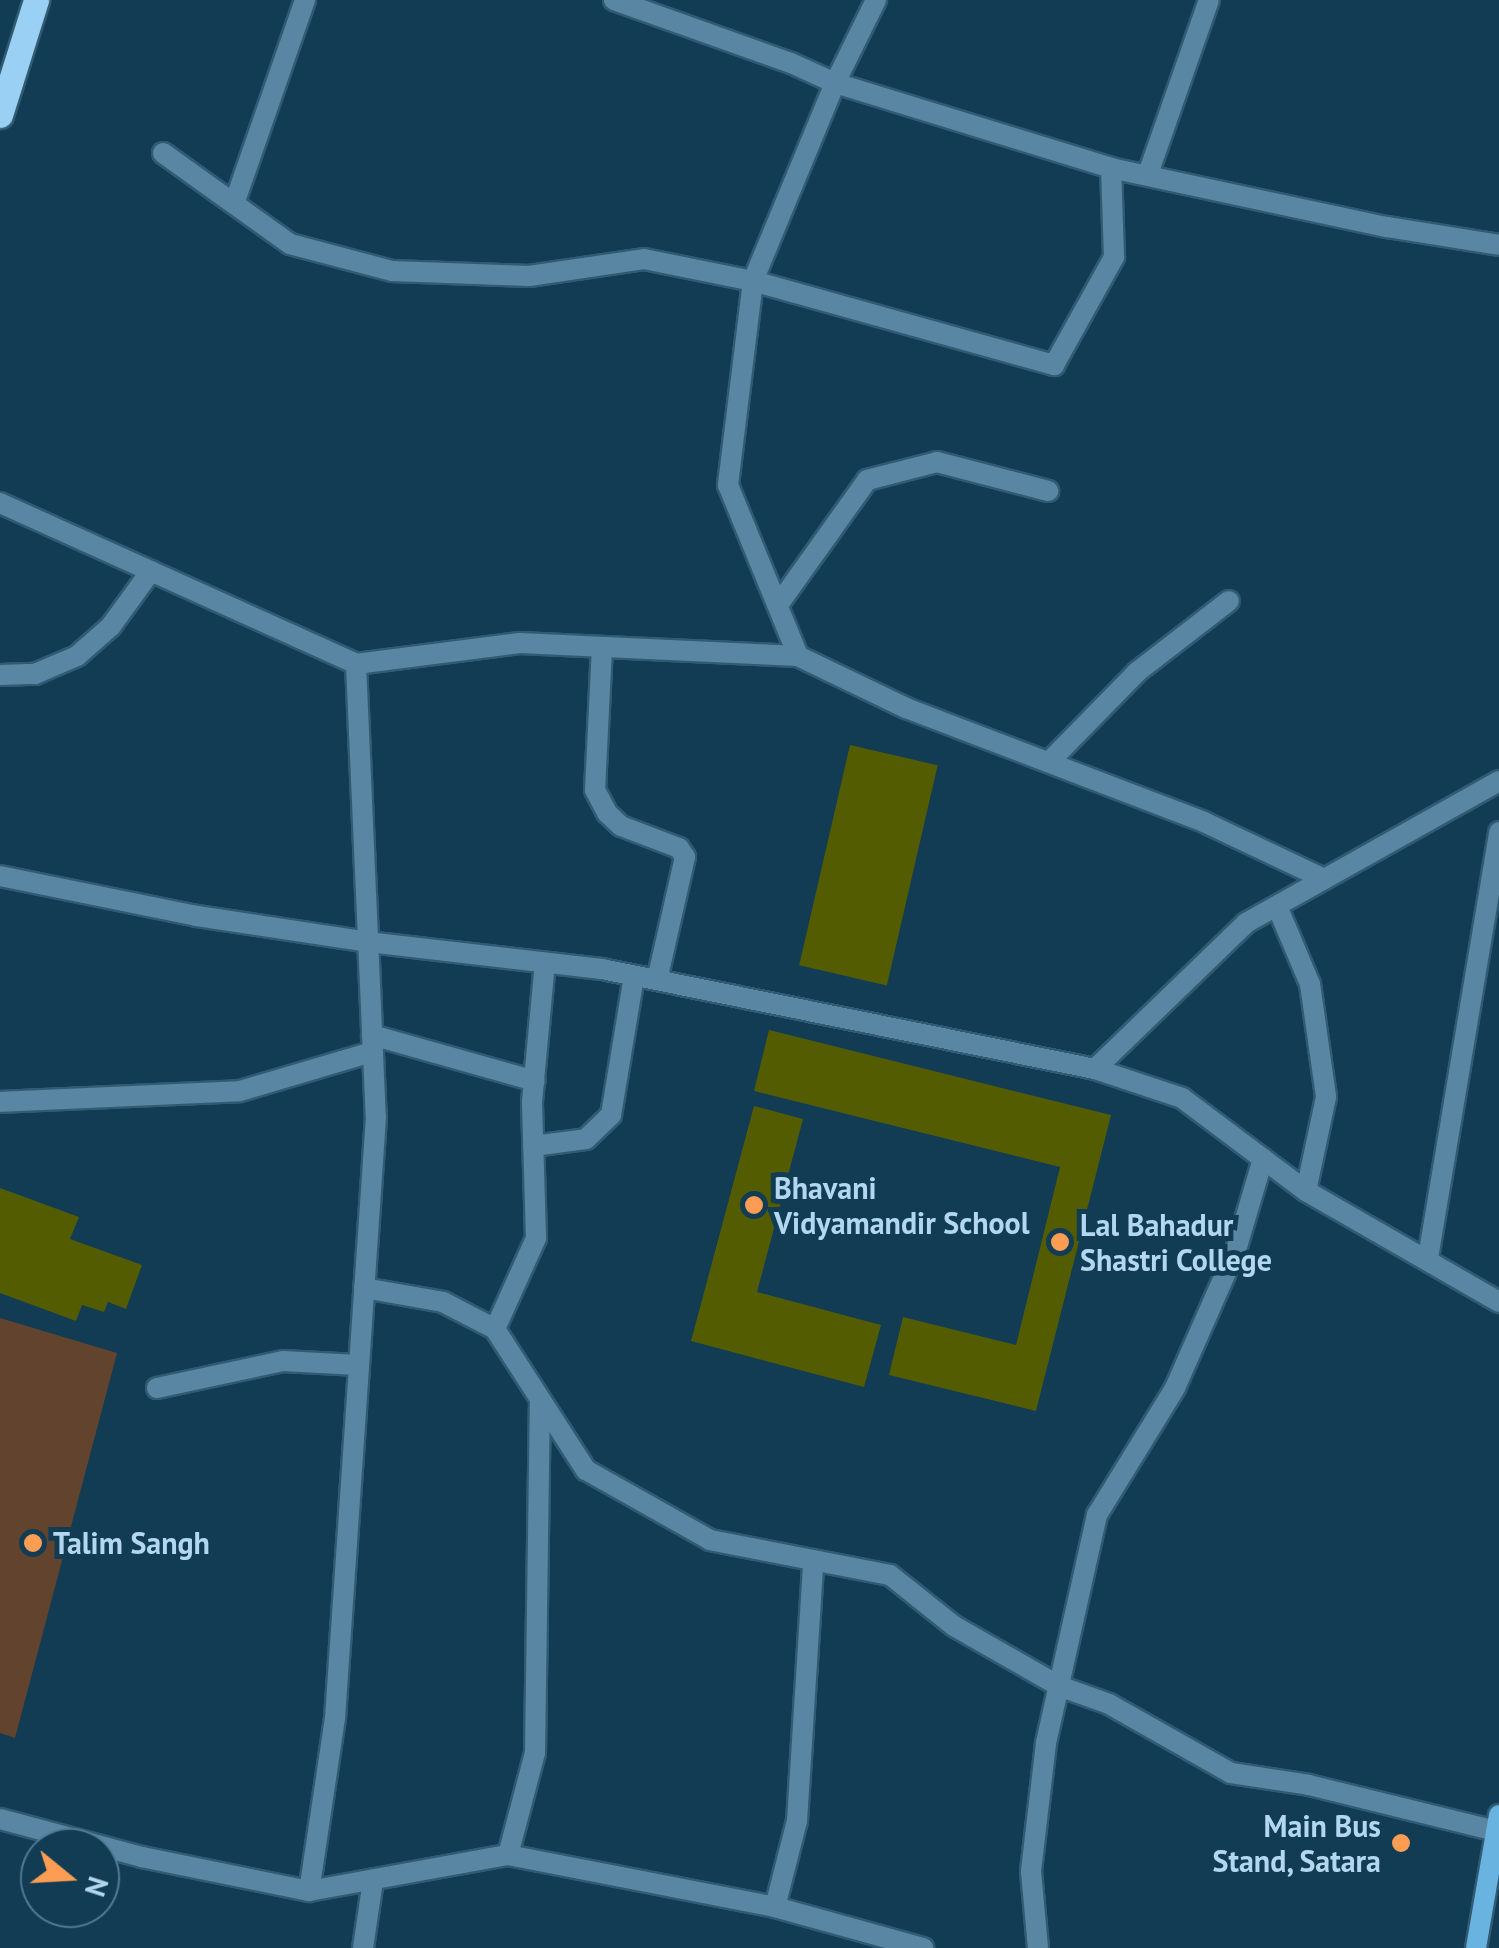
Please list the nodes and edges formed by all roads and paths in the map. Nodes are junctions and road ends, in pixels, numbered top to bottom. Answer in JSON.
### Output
{"nodes":[{"id":1,"x":36,"y":0,"type":"edge"},
{"id":2,"x":306,"y":0,"type":"edge"},
{"id":3,"x":614,"y":0,"type":"edge"},
{"id":4,"x":876,"y":0,"type":"edge"},
{"id":5,"x":1209,"y":0,"type":"edge"},
{"id":6,"x":835,"y":83,"type":"junction"},
{"id":7,"x":0,"y":115,"type":"edge"},
{"id":8,"x":163,"y":153,"type":"dead end"},
{"id":9,"x":1111,"y":168,"type":"junction"},
{"id":10,"x":1148,"y":174,"type":"junction"},
{"id":11,"x":234,"y":204,"type":"junction"},
{"id":12,"x":1499,"y":245,"type":"edge"},
{"id":13,"x":753,"y":281,"type":"junction"},
{"id":14,"x":1048,"y":492,"type":"dead end"},
{"id":15,"x":0,"y":503,"type":"edge"},
{"id":16,"x":151,"y":571,"type":"junction"},
{"id":17,"x":1229,"y":600,"type":"dead end"},
{"id":18,"x":778,"y":605,"type":"junction"},
{"id":19,"x":602,"y":647,"type":"junction"},
{"id":20,"x":798,"y":656,"type":"junction"},
{"id":21,"x":356,"y":664,"type":"junction"},
{"id":22,"x":0,"y":675,"type":"edge"},
{"id":23,"x":1049,"y":762,"type":"junction"},
{"id":24,"x":1499,"y":781,"type":"edge"},
{"id":25,"x":1499,"y":832,"type":"edge"},
{"id":26,"x":0,"y":876,"type":"edge"},
{"id":27,"x":1324,"y":879,"type":"junction"},
{"id":28,"x":1277,"y":906,"type":"junction"},
{"id":29,"x":368,"y":942,"type":"junction"},
{"id":30,"x":546,"y":963,"type":"junction"},
{"id":31,"x":634,"y":976,"type":"junction"},
{"id":32,"x":657,"y":980,"type":"junction"},
{"id":33,"x":372,"y":1044,"type":"junction"},
{"id":34,"x":1094,"y":1069,"type":"junction"},
{"id":35,"x":534,"y":1081,"type":"junction"},
{"id":36,"x":0,"y":1102,"type":"edge"},
{"id":37,"x":533,"y":1146,"type":"junction"},
{"id":38,"x":1263,"y":1159,"type":"junction"},
{"id":39,"x":1306,"y":1191,"type":"junction"},
{"id":40,"x":1428,"y":1258,"type":"junction"},
{"id":41,"x":364,"y":1288,"type":"junction"},
{"id":42,"x":1499,"y":1302,"type":"edge"},
{"id":43,"x":495,"y":1329,"type":"junction"},
{"id":44,"x":358,"y":1365,"type":"junction"},
{"id":45,"x":157,"y":1388,"type":"dead end"},
{"id":46,"x":540,"y":1404,"type":"junction"},
{"id":47,"x":814,"y":1564,"type":"junction"},
{"id":48,"x":1058,"y":1686,"type":"junction"},
{"id":49,"x":0,"y":1819,"type":"edge"},
{"id":50,"x":1498,"y":1823,"type":"edge"},
{"id":51,"x":508,"y":1855,"type":"junction"},
{"id":52,"x":372,"y":1880,"type":"junction"},
{"id":53,"x":308,"y":1892,"type":"junction"},
{"id":54,"x":775,"y":1906,"type":"junction"},
{"id":55,"x":363,"y":1948,"type":"edge"},
{"id":56,"x":922,"y":1948,"type":"edge"},
{"id":57,"x":1038,"y":1948,"type":"edge"},
{"id":58,"x":1476,"y":1948,"type":"edge"}],
"edges":[{"from":1,"to":7,"type":"main road"},
{"from":2,"to":11,"type":"street"},
{"from":3,"to":6,"type":"street"},
{"from":4,"to":6,"type":"street"},
{"from":5,"to":10,"type":"street"},
{"from":6,"to":9,"type":"street"},
{"from":6,"to":13,"type":"street"},
{"from":8,"to":11,"type":"street"},
{"from":9,"to":10,"type":"street"},
{"from":9,"to":13,"type":"street"},
{"from":10,"to":12,"type":"street"},
{"from":11,"to":13,"type":"street"},
{"from":13,"to":18,"type":"street"},
{"from":14,"to":18,"type":"street"},
{"from":15,"to":16,"type":"street"},
{"from":16,"to":21,"type":"street"},
{"from":16,"to":22,"type":"street"},
{"from":17,"to":23,"type":"street"},
{"from":18,"to":20,"type":"street"},
{"from":19,"to":20,"type":"street"},
{"from":19,"to":21,"type":"street"},
{"from":19,"to":32,"type":"street"},
{"from":20,"to":23,"type":"street"},
{"from":21,"to":29,"type":"street"},
{"from":23,"to":27,"type":"street"},
{"from":24,"to":27,"type":"street"},
{"from":25,"to":40,"type":"street"},
{"from":26,"to":29,"type":"street"},
{"from":27,"to":28,"type":"street"},
{"from":28,"to":34,"type":"street"},
{"from":28,"to":39,"type":"street"},
{"from":29,"to":30,"type":"street"},
{"from":29,"to":33,"type":"street"},
{"from":30,"to":31,"type":"street"},
{"from":30,"to":35,"type":"street"},
{"from":31,"to":32,"type":"street"},
{"from":31,"to":37,"type":"street"},
{"from":32,"to":34,"type":"street"},
{"from":33,"to":35,"type":"street"},
{"from":33,"to":36,"type":"street"},
{"from":33,"to":41,"type":"street"},
{"from":34,"to":38,"type":"street"},
{"from":35,"to":37,"type":"street"},
{"from":37,"to":43,"type":"street"},
{"from":38,"to":39,"type":"street"},
{"from":38,"to":48,"type":"street"},
{"from":39,"to":40,"type":"street"},
{"from":40,"to":42,"type":"street"},
{"from":41,"to":43,"type":"street"},
{"from":41,"to":44,"type":"street"},
{"from":43,"to":46,"type":"street"},
{"from":44,"to":45,"type":"street"},
{"from":44,"to":53,"type":"street"},
{"from":46,"to":47,"type":"street"},
{"from":46,"to":51,"type":"street"},
{"from":47,"to":48,"type":"street"},
{"from":47,"to":54,"type":"street"},
{"from":48,"to":50,"type":"street"},
{"from":48,"to":57,"type":"street"},
{"from":49,"to":53,"type":"street"},
{"from":50,"to":58,"type":"main road"},
{"from":51,"to":52,"type":"street"},
{"from":51,"to":54,"type":"street"},
{"from":52,"to":53,"type":"street"},
{"from":52,"to":55,"type":"street"},
{"from":54,"to":56,"type":"street"}]}
